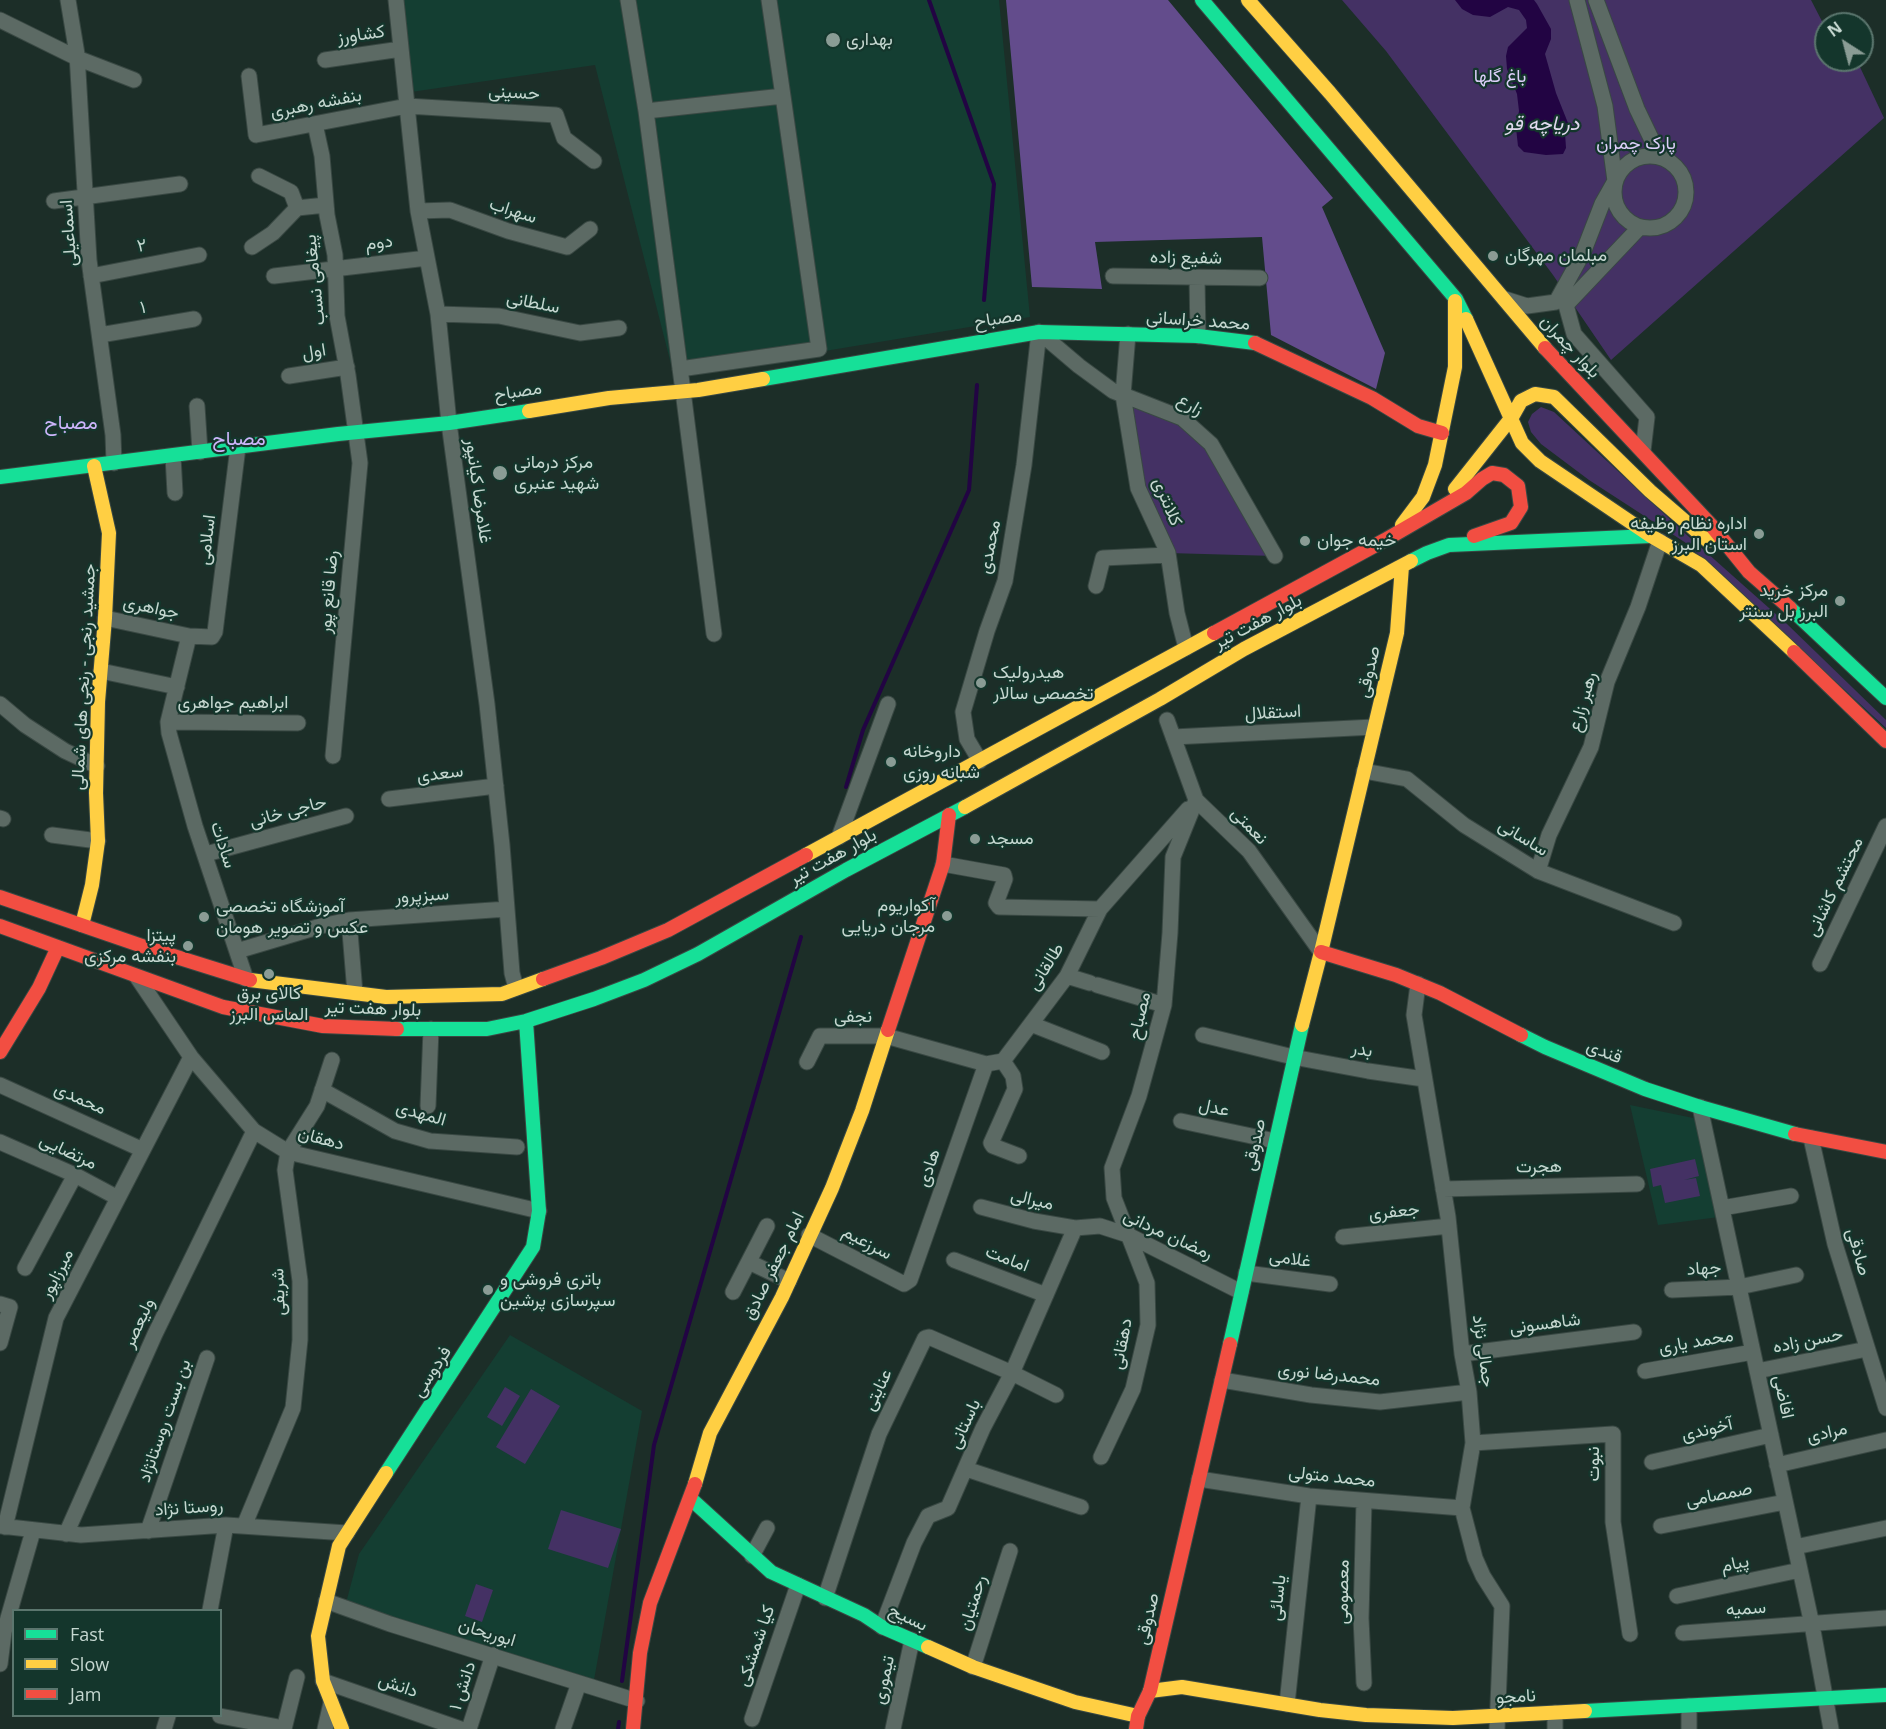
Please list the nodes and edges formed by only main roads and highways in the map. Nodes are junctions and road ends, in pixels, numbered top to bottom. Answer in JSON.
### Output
{"nodes":[{"id":1,"x":1202,"y":0,"type":"edge"},
{"id":2,"x":1248,"y":0,"type":"edge"},
{"id":3,"x":1455,"y":299,"type":"junction"},
{"id":4,"x":1039,"y":332,"type":"joint"},
{"id":5,"x":1512,"y":417,"type":"junction"},
{"id":6,"x":1442,"y":434,"type":"junction"},
{"id":7,"x":94,"y":466,"type":"junction"},
{"id":8,"x":0,"y":477,"type":"edge"},
{"id":9,"x":1438,"y":510,"type":"junction"},
{"id":10,"x":1655,"y":538,"type":"junction"},
{"id":11,"x":1385,"y":540,"type":"junction"},
{"id":12,"x":1449,"y":545,"type":"junction"},
{"id":13,"x":1402,"y":566,"type":"junction"},
{"id":14,"x":1749,"y":572,"type":"junction"},
{"id":15,"x":1886,"y":698,"type":"edge"},
{"id":16,"x":1886,"y":741,"type":"edge"},
{"id":17,"x":949,"y":815,"type":"junction"},
{"id":18,"x":867,"y":823,"type":"junction"},
{"id":19,"x":836,"y":839,"type":"junction"},
{"id":20,"x":881,"y":851,"type":"junction"},
{"id":21,"x":846,"y":870,"type":"junction"},
{"id":22,"x":0,"y":897,"type":"edge"},
{"id":23,"x":82,"y":925,"type":"junction"},
{"id":24,"x":0,"y":926,"type":"edge"},
{"id":25,"x":58,"y":947,"type":"junction"},
{"id":26,"x":1321,"y":952,"type":"junction"},
{"id":27,"x":526,"y":1021,"type":"junction"},
{"id":28,"x":5,"y":1033,"type":"edge"},
{"id":29,"x":0,"y":1052,"type":"edge"},
{"id":30,"x":1886,"y":1152,"type":"edge"},
{"id":31,"x":691,"y":1499,"type":"junction"},
{"id":32,"x":1164,"y":1630,"type":"junction"},
{"id":33,"x":1176,"y":1677,"type":"junction"},
{"id":34,"x":1150,"y":1691,"type":"junction"},
{"id":35,"x":1886,"y":1695,"type":"edge"},
{"id":36,"x":1137,"y":1722,"type":"edge"},
{"id":37,"x":1497,"y":1723,"type":"edge"},
{"id":38,"x":1453,"y":1724,"type":"edge"},
{"id":39,"x":342,"y":1729,"type":"edge"},
{"id":40,"x":633,"y":1729,"type":"edge"}],
"edges":[{"from":1,"to":3,"type":"main road"},
{"from":2,"to":14,"type":"main road","name":"بلوار چمران"},
{"from":3,"to":5,"type":"main road"},
{"from":3,"to":6,"type":"main road","name":"بلوار هفت تیر"},
{"from":4,"to":6,"type":"main road","name":"محمد خراسانی"},
{"from":4,"to":7,"type":"main road","name":"مصباح"},
{"from":5,"to":9,"type":"main road"},
{"from":5,"to":10,"type":"main road"},
{"from":5,"to":14,"type":"main road"},
{"from":6,"to":11,"type":"main road","name":"بلوار هفت تیر"},
{"from":7,"to":8,"type":"main road","name":"مصباح"},
{"from":7,"to":23,"type":"main road","name":"جمشید رنجی - رنجی های شمالی"},
{"from":9,"to":11,"type":"main road","name":"بلوار هفت تیر"},
{"from":9,"to":12,"type":"main road","name":"بلوار هفت تیر"},
{"from":10,"to":12,"type":"main road","name":"بلوار هفت تیر"},
{"from":10,"to":16,"type":"main road"},
{"from":11,"to":18,"type":"main road","name":"بلوار هفت تیر"},
{"from":12,"to":13,"type":"main road","name":"بلوار هفت تیر"},
{"from":13,"to":17,"type":"main road","name":"بلوار هفت تیر"},
{"from":13,"to":26,"type":"main road","name":"صدوقی"},
{"from":14,"to":15,"type":"main road","name":"بلوار چمران"},
{"from":17,"to":20,"type":"main road","name":"بلوار هفت تیر"},
{"from":17,"to":31,"type":"main road","name":"امام جعفر صادق"},
{"from":18,"to":19,"type":"main road","name":"بلوار هفت تیر"},
{"from":18,"to":20,"type":"main road"},
{"from":19,"to":21,"type":"main road"},
{"from":19,"to":23,"type":"main road","name":"بلوار هفت تیر"},
{"from":20,"to":21,"type":"main road","name":"بلوار هفت تیر"},
{"from":21,"to":27,"type":"main road","name":"بلوار هفت تیر"},
{"from":22,"to":23,"type":"main road","name":"بلوار هفت تیر"},
{"from":24,"to":25,"type":"main road","name":"بلوار هفت تیر"},
{"from":25,"to":27,"type":"main road","name":"بلوار هفت تیر"},
{"from":25,"to":28,"type":"main road"},
{"from":26,"to":30,"type":"main road","name":"قندی"},
{"from":26,"to":32,"type":"main road","name":"صدوقی"},
{"from":27,"to":39,"type":"main road","name":"فردوسی"},
{"from":28,"to":29,"type":"main road"},
{"from":31,"to":36,"type":"main road","name":"بسیح"},
{"from":31,"to":40,"type":"main road","name":"امام جعفر صادق"},
{"from":32,"to":33,"type":"main road"},
{"from":32,"to":34,"type":"main road","name":"صدوقی"},
{"from":33,"to":34,"type":"main road","name":"نامجو"},
{"from":33,"to":38,"type":"main road","name":"نامجو"},
{"from":34,"to":36,"type":"main road","name":"صدوقی"},
{"from":35,"to":37,"type":"main road","name":"نامجو"},
{"from":37,"to":38,"type":"main road","name":"نامجو"}]}
